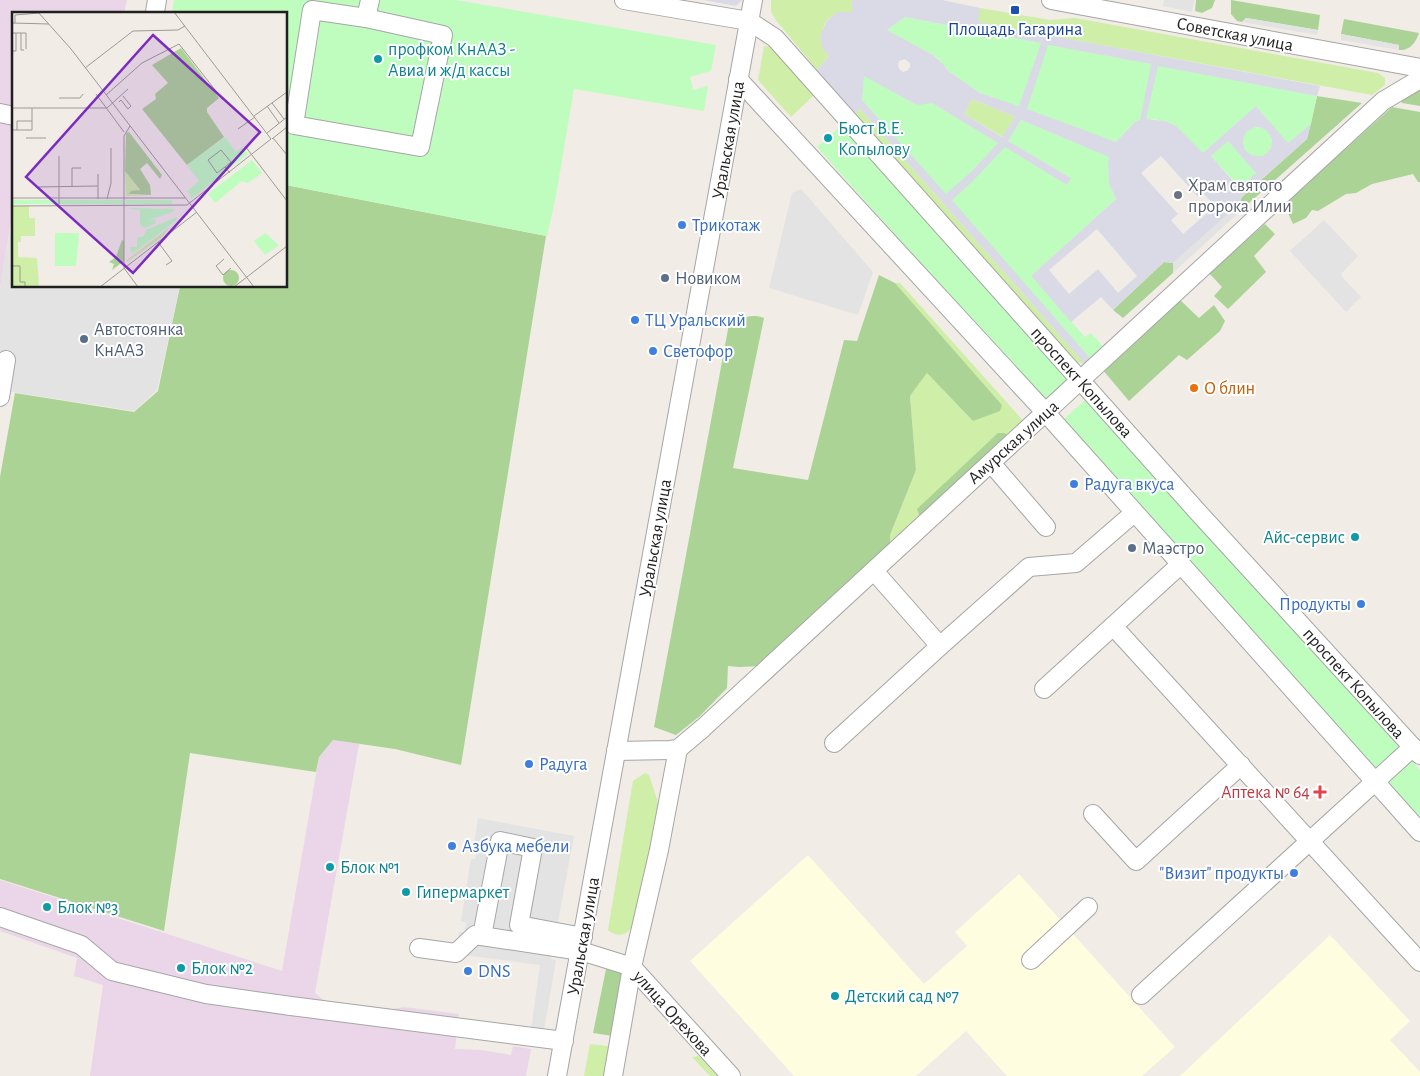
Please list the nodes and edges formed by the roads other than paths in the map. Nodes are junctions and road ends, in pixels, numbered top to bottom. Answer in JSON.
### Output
{"nodes":[{"id":1,"x":370,"y":0,"type":"edge"},
{"id":2,"x":624,"y":0,"type":"edge"},
{"id":3,"x":753,"y":0,"type":"edge"},
{"id":4,"x":1051,"y":0,"type":"edge"},
{"id":5,"x":1126,"y":7,"type":"edge"},
{"id":6,"x":366,"y":18,"type":"junction"},
{"id":7,"x":749,"y":21,"type":"junction"},
{"id":8,"x":1420,"y":68,"type":"edge"},
{"id":9,"x":738,"y":79,"type":"junction"},
{"id":10,"x":1420,"y":79,"type":"edge"},
{"id":11,"x":6,"y":360,"type":"dead end"},
{"id":12,"x":1081,"y":381,"type":"junction"},
{"id":13,"x":0,"y":398,"type":"edge"},
{"id":14,"x":1046,"y":413,"type":"junction"},
{"id":15,"x":990,"y":463,"type":"junction"},
{"id":16,"x":1134,"y":513,"type":"junction"},
{"id":17,"x":1046,"y":527,"type":"dead end"},
{"id":18,"x":1180,"y":565,"type":"junction"},
{"id":19,"x":874,"y":571,"type":"junction"},
{"id":20,"x":1113,"y":626,"type":"junction"},
{"id":21,"x":940,"y":646,"type":"junction"},
{"id":22,"x":1044,"y":688,"type":"dead end"},
{"id":23,"x":834,"y":743,"type":"dead end"},
{"id":24,"x":678,"y":748,"type":"junction"},
{"id":25,"x":616,"y":751,"type":"junction"},
{"id":26,"x":1416,"y":751,"type":"edge"},
{"id":27,"x":1241,"y":765,"type":"junction"},
{"id":28,"x":1376,"y":782,"type":"junction"},
{"id":29,"x":1093,"y":814,"type":"dead end"},
{"id":30,"x":1420,"y":832,"type":"edge"},
{"id":31,"x":1310,"y":842,"type":"junction"},
{"id":32,"x":1088,"y":907,"type":"dead end"},
{"id":33,"x":0,"y":917,"type":"edge"},
{"id":34,"x":482,"y":936,"type":"junction"},
{"id":35,"x":582,"y":944,"type":"junction"},
{"id":36,"x":419,"y":948,"type":"dead end"},
{"id":37,"x":1031,"y":960,"type":"dead end"},
{"id":38,"x":1420,"y":962,"type":"edge"},
{"id":39,"x":632,"y":967,"type":"junction"},
{"id":40,"x":1141,"y":995,"type":"dead end"},
{"id":41,"x":564,"y":1041,"type":"junction"},
{"id":42,"x":557,"y":1076,"type":"edge"},
{"id":43,"x":614,"y":1076,"type":"edge"},
{"id":44,"x":731,"y":1076,"type":"edge"}],
"edges":[{"from":1,"to":6,"type":"street"},
{"from":2,"to":7,"type":"street"},
{"from":3,"to":7,"type":"street","name":"Уральская улица"},
{"from":4,"to":5,"type":"street","name":"Советская улица"},
{"from":5,"to":8,"type":"street","name":"Советская улица"},
{"from":6,"to":6,"type":"street"},
{"from":7,"to":9,"type":"street","name":"Уральская улица"},
{"from":7,"to":12,"type":"street","name":"проспект Копылова"},
{"from":9,"to":14,"type":"street"},
{"from":9,"to":25,"type":"street","name":"Уральская улица"},
{"from":10,"to":12,"type":"street","name":"Амурская улица"},
{"from":11,"to":13,"type":"street"},
{"from":12,"to":14,"type":"street","name":"Амурская улица"},
{"from":12,"to":26,"type":"street","name":"проспект Копылова"},
{"from":14,"to":15,"type":"street","name":"Амурская улица"},
{"from":14,"to":16,"type":"street"},
{"from":15,"to":17,"type":"street"},
{"from":15,"to":19,"type":"street","name":"Амурская улица"},
{"from":16,"to":18,"type":"street"},
{"from":16,"to":21,"type":"street"},
{"from":18,"to":20,"type":"street"},
{"from":18,"to":28,"type":"street"},
{"from":19,"to":21,"type":"street"},
{"from":19,"to":24,"type":"street","name":"Амурская улица"},
{"from":20,"to":22,"type":"street"},
{"from":20,"to":27,"type":"street"},
{"from":21,"to":23,"type":"street"},
{"from":24,"to":25,"type":"street"},
{"from":24,"to":39,"type":"street"},
{"from":25,"to":35,"type":"street","name":"Уральская улица"},
{"from":26,"to":28,"type":"street","name":"проспект Копылова"},
{"from":27,"to":29,"type":"street"},
{"from":27,"to":31,"type":"street"},
{"from":28,"to":30,"type":"street"},
{"from":28,"to":31,"type":"street","name":"проспект Копылова"},
{"from":31,"to":38,"type":"street"},
{"from":31,"to":40,"type":"street","name":"проспект Копылова"},
{"from":32,"to":37,"type":"street"},
{"from":33,"to":41,"type":"street"},
{"from":34,"to":35,"type":"street"},
{"from":34,"to":35,"type":"street"},
{"from":34,"to":36,"type":"street"},
{"from":35,"to":39,"type":"street","name":"улица Орехова"},
{"from":35,"to":41,"type":"street","name":"Уральская улица"},
{"from":39,"to":43,"type":"street"},
{"from":39,"to":44,"type":"street","name":"улица Орехова"},
{"from":41,"to":42,"type":"street","name":"Уральская улица"}]}
